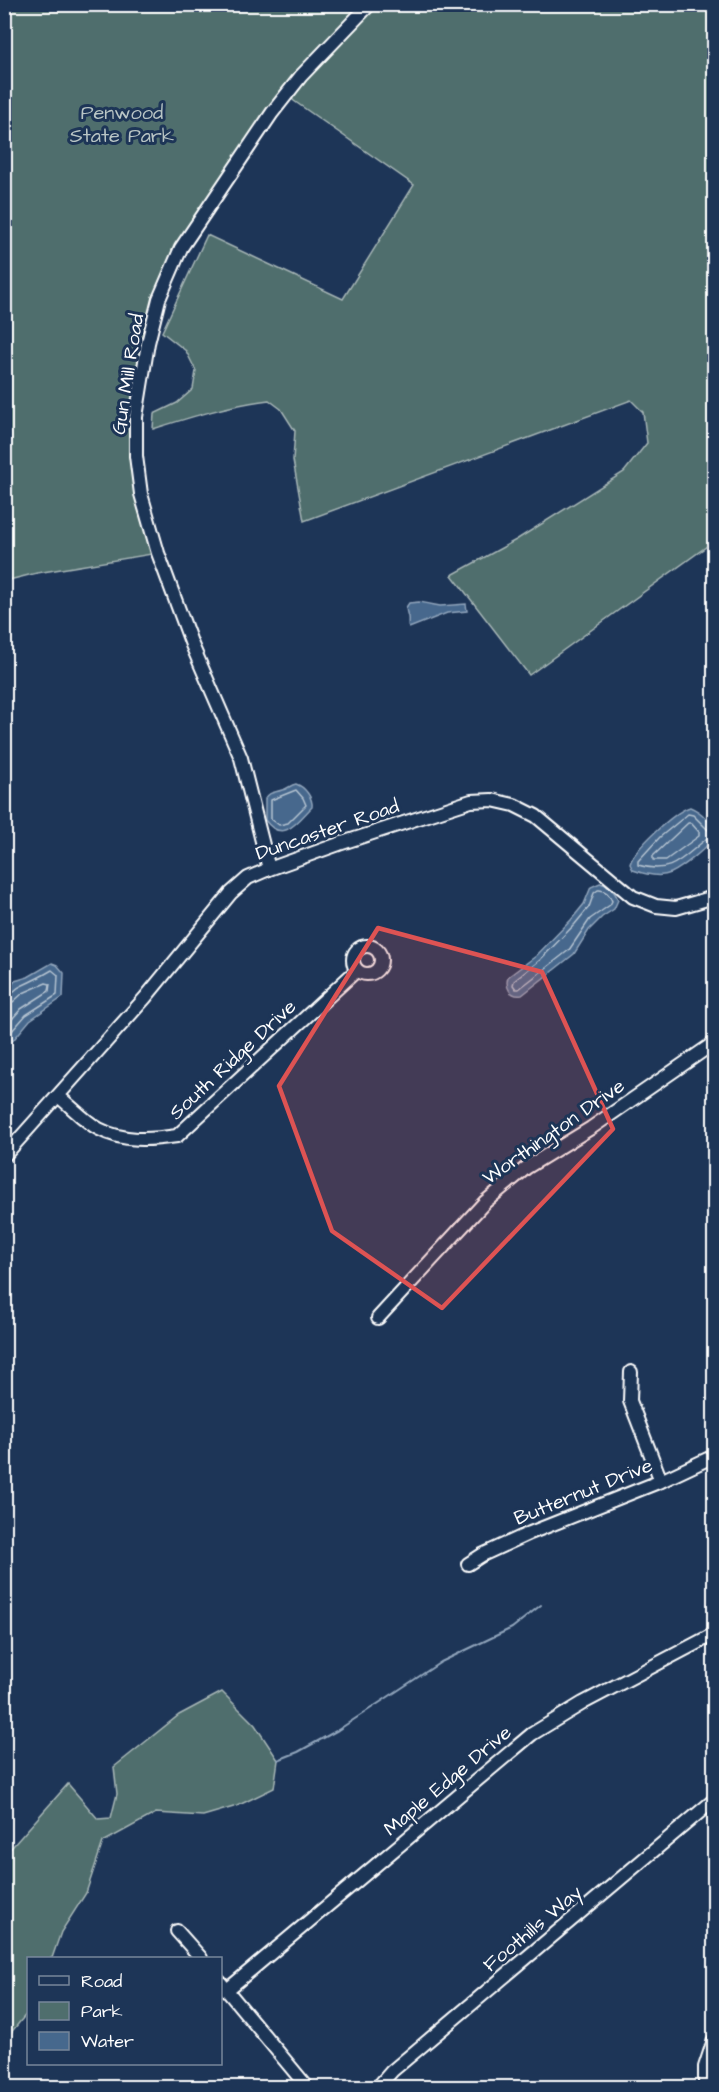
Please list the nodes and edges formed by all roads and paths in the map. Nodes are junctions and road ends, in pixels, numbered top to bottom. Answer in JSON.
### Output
{"nodes":[{"id":1,"x":370,"y":4,"type":"edge"},
{"id":2,"x":269,"y":869,"type":"junction"},
{"id":3,"x":714,"y":897,"type":"edge"},
{"id":4,"x":357,"y":970,"type":"dead end"},
{"id":5,"x":714,"y":1043,"type":"edge"},
{"id":6,"x":58,"y":1096,"type":"junction"},
{"id":7,"x":4,"y":1156,"type":"edge"},
{"id":8,"x":378,"y":1318,"type":"dead end"},
{"id":9,"x":631,"y":1372,"type":"dead end"},
{"id":10,"x":714,"y":1456,"type":"edge"},
{"id":11,"x":661,"y":1481,"type":"junction"},
{"id":12,"x":468,"y":1564,"type":"dead end"},
{"id":13,"x":714,"y":1634,"type":"edge"},
{"id":14,"x":714,"y":1800,"type":"edge"},
{"id":15,"x":177,"y":1931,"type":"dead end"},
{"id":16,"x":199,"y":1957,"type":"edge"},
{"id":17,"x":224,"y":1986,"type":"edge"},
{"id":18,"x":714,"y":2040,"type":"edge"},
{"id":19,"x":308,"y":2088,"type":"edge"},
{"id":20,"x":377,"y":2088,"type":"edge"},
{"id":21,"x":705,"y":2088,"type":"edge"}],
"edges":[{"from":1,"to":2,"type":"street","name":"Gun Mill Road"},
{"from":2,"to":3,"type":"street","name":"Duncaster Road"},
{"from":2,"to":6,"type":"street","name":"Duncaster Road"},
{"from":4,"to":6,"type":"street","name":"South Ridge Drive"},
{"from":5,"to":8,"type":"street","name":"Worthington Drive"},
{"from":6,"to":7,"type":"street","name":"Duncaster Road"},
{"from":9,"to":11,"type":"street"},
{"from":10,"to":11,"type":"street","name":"Butternut Drive"},
{"from":11,"to":12,"type":"street","name":"Butternut Drive"},
{"from":13,"to":17,"type":"street","name":"Maple Edge Drive"},
{"from":14,"to":20,"type":"street","name":"Foothills Way"},
{"from":15,"to":16,"type":"street"},
{"from":17,"to":19,"type":"street"},
{"from":18,"to":21,"type":"street"}]}
